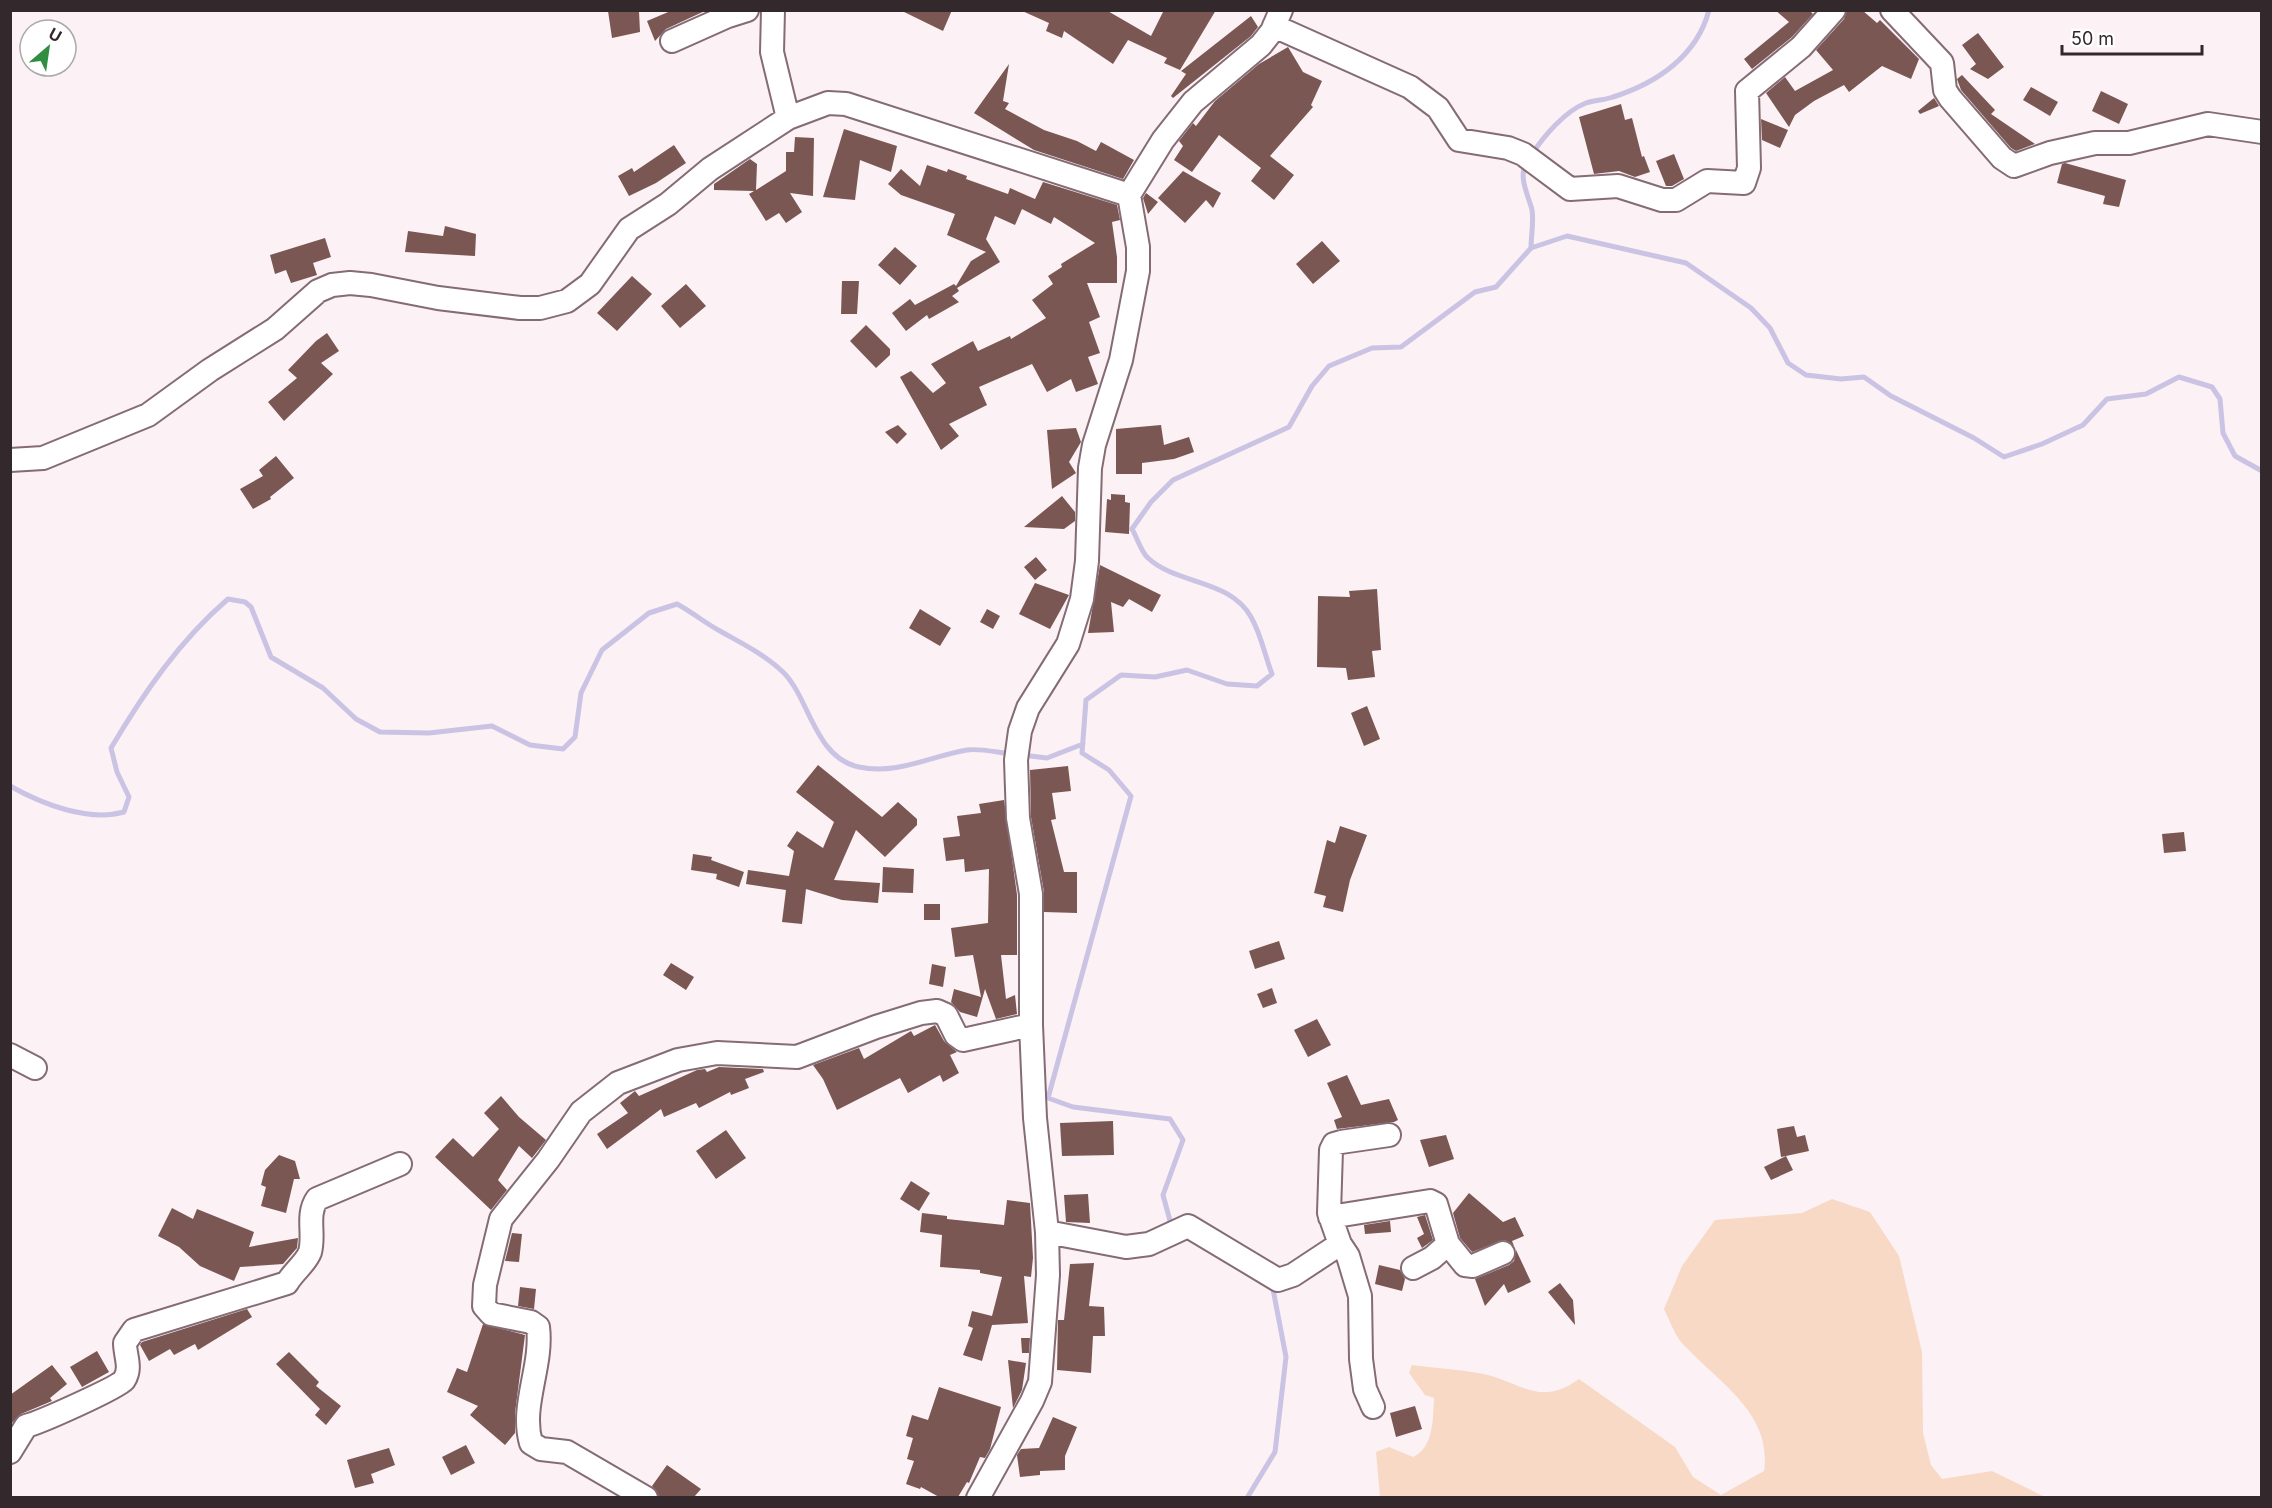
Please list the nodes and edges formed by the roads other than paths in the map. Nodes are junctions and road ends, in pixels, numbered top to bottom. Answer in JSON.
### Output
{"nodes":[{"id":1,"x":747,"y":10,"type":"edge"},
{"id":2,"x":773,"y":10,"type":"edge"},
{"id":3,"x":1834,"y":10,"type":"edge"},
{"id":4,"x":1892,"y":10,"type":"edge"},
{"id":5,"x":1278,"y":18,"type":"edge"},
{"id":6,"x":672,"y":41,"type":"dead end"},
{"id":7,"x":788,"y":118,"type":"junction"},
{"id":8,"x":2262,"y":132,"type":"edge"},
{"id":9,"x":1129,"y":195,"type":"junction"},
{"id":10,"x":15,"y":455,"type":"edge"},
{"id":11,"x":1031,"y":1025,"type":"junction"},
{"id":12,"x":10,"y":1055,"type":"edge"},
{"id":13,"x":35,"y":1068,"type":"dead end"},
{"id":14,"x":1389,"y":1135,"type":"dead end"},
{"id":15,"x":400,"y":1164,"type":"dead end"},
{"id":16,"x":1330,"y":1217,"type":"junction"},
{"id":17,"x":1047,"y":1232,"type":"junction"},
{"id":18,"x":1340,"y":1244,"type":"junction"},
{"id":19,"x":1448,"y":1244,"type":"junction"},
{"id":20,"x":1503,"y":1253,"type":"dead end"},
{"id":21,"x":1413,"y":1268,"type":"dead end"},
{"id":22,"x":1373,"y":1407,"type":"dead end"},
{"id":23,"x":10,"y":1452,"type":"edge"},
{"id":24,"x":646,"y":1497,"type":"edge"},
{"id":25,"x":978,"y":1497,"type":"edge"}],
"edges":[{"from":1,"to":6,"type":"street"},
{"from":2,"to":7,"type":"street"},
{"from":3,"to":5,"type":"street"},
{"from":4,"to":8,"type":"street"},
{"from":5,"to":9,"type":"street"},
{"from":7,"to":9,"type":"street"},
{"from":7,"to":10,"type":"street"},
{"from":9,"to":11,"type":"street"},
{"from":11,"to":17,"type":"street"},
{"from":11,"to":24,"type":"street"},
{"from":12,"to":13,"type":"street"},
{"from":14,"to":16,"type":"street"},
{"from":15,"to":23,"type":"street"},
{"from":16,"to":18,"type":"street"},
{"from":16,"to":19,"type":"street"},
{"from":17,"to":18,"type":"street"},
{"from":17,"to":25,"type":"street"},
{"from":18,"to":22,"type":"street"},
{"from":19,"to":20,"type":"street"},
{"from":19,"to":21,"type":"street"}]}
